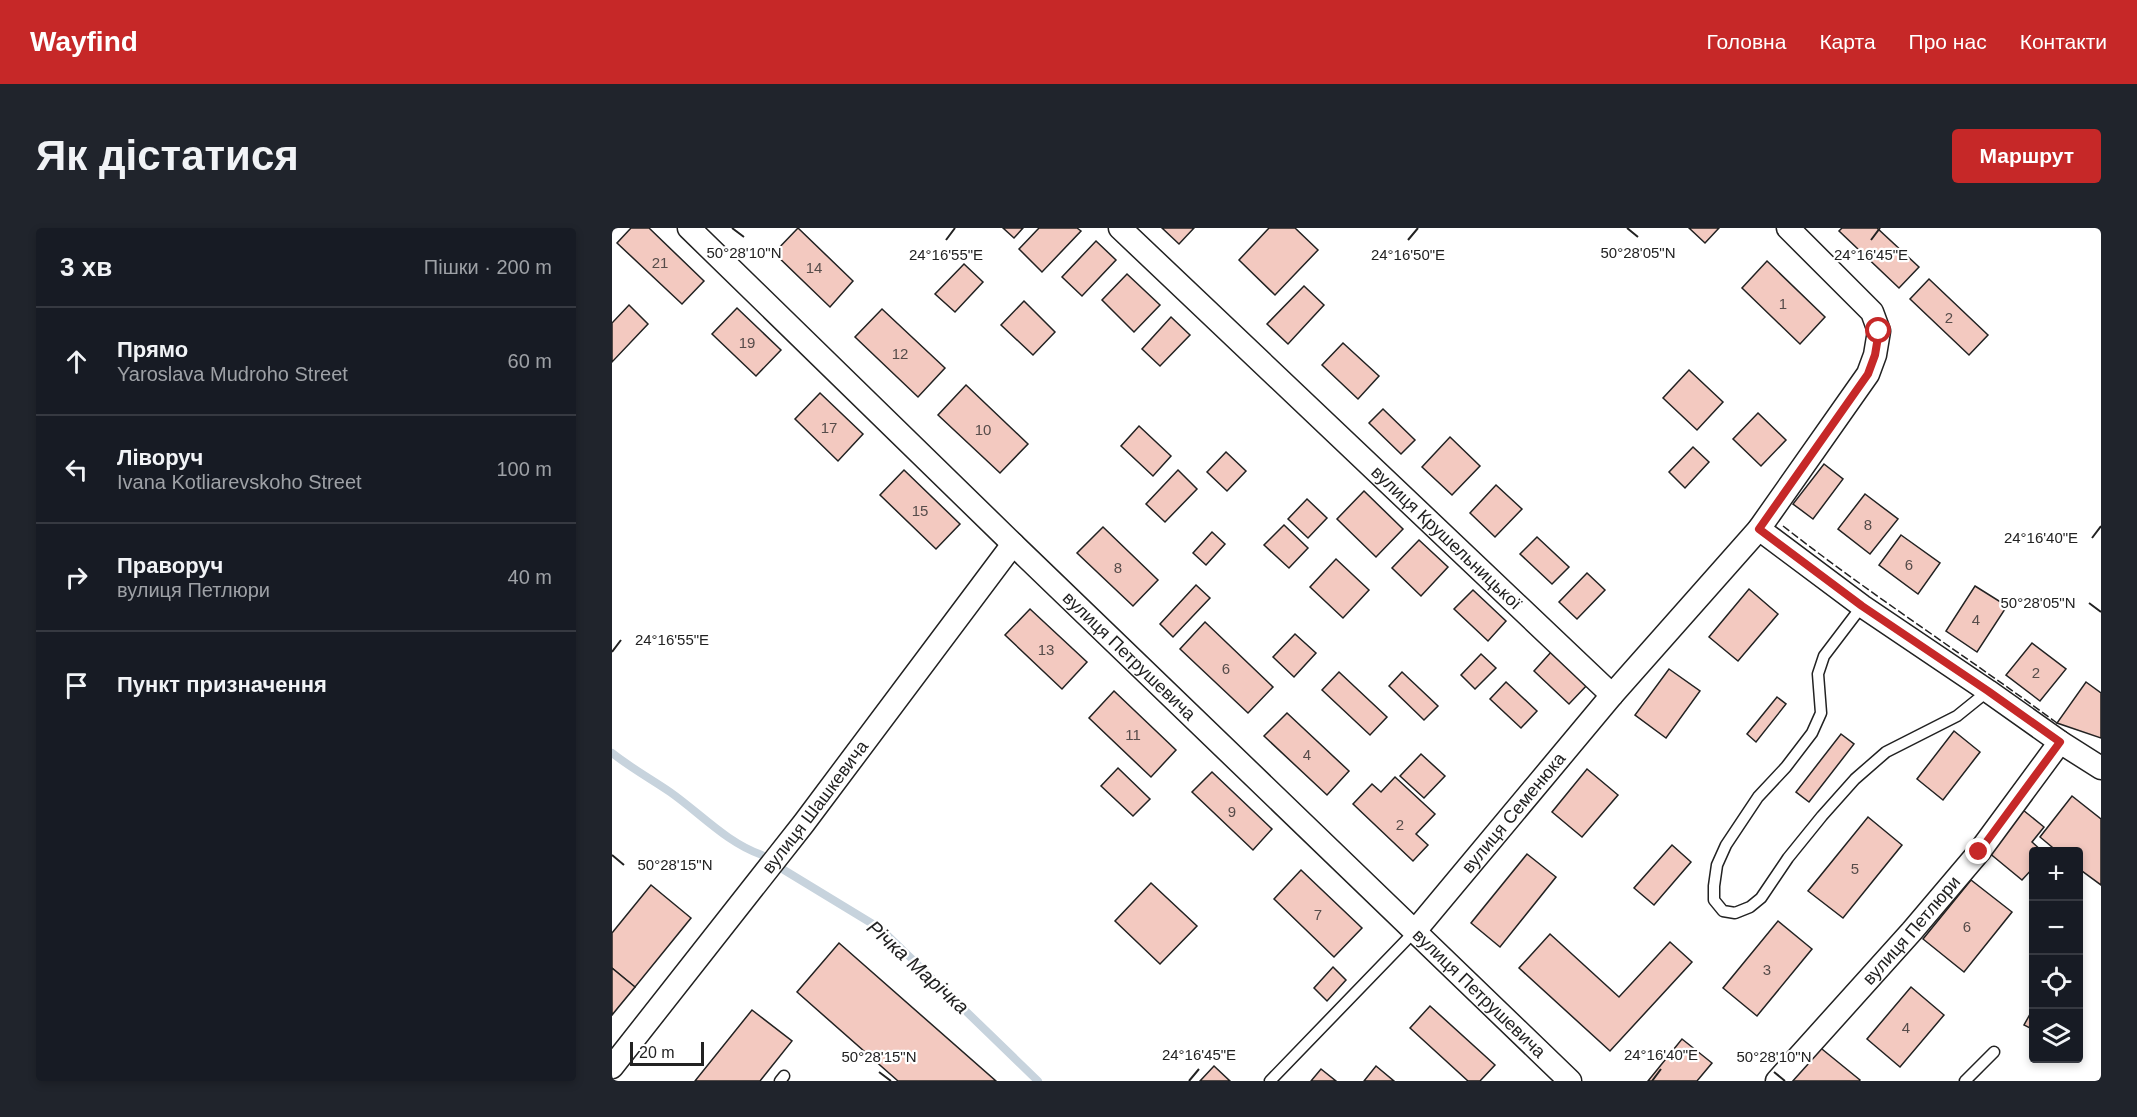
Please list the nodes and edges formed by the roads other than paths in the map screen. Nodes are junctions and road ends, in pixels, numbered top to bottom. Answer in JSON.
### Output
{"nodes":[{"id":1,"x":690,"y":228,"type":"edge"},
{"id":2,"x":1120,"y":228,"type":"edge"},
{"id":3,"x":1788,"y":228,"type":"edge"},
{"id":4,"x":1759,"y":529,"type":"junction"},
{"id":5,"x":1013,"y":544,"type":"junction"},
{"id":6,"x":1862,"y":606,"type":"junction"},
{"id":7,"x":1988,"y":691,"type":"junction"},
{"id":8,"x":1612,"y":695,"type":"junction"},
{"id":9,"x":2060,"y":742,"type":"junction"},
{"id":10,"x":2101,"y":768,"type":"edge"},
{"id":11,"x":1415,"y":931,"type":"junction"},
{"id":12,"x":1994,"y":1052,"type":"dead end"},
{"id":13,"x":612,"y":1067,"type":"edge"},
{"id":14,"x":1270,"y":1081,"type":"edge"},
{"id":15,"x":1570,"y":1081,"type":"edge"},
{"id":16,"x":1777,"y":1081,"type":"edge"},
{"id":17,"x":1965,"y":1081,"type":"edge"}],
"edges":[{"from":1,"to":5,"type":"street","name":"вулиця Петрушевича"},
{"from":2,"to":8,"type":"street","name":"вулиця Крушельницької"},
{"from":3,"to":4,"type":"street"},
{"from":4,"to":6,"type":"street"},
{"from":4,"to":8,"type":"street"},
{"from":5,"to":11,"type":"street","name":"вулиця Петрушевича"},
{"from":5,"to":13,"type":"street","name":"вулиця Шашкевича"},
{"from":6,"to":7,"type":"street"},
{"from":6,"to":7,"type":"lane"},
{"from":7,"to":9,"type":"street"},
{"from":8,"to":11,"type":"street","name":"вулиця Семенюка"},
{"from":9,"to":10,"type":"street"},
{"from":9,"to":16,"type":"street","name":"вулиця Петлюри"},
{"from":11,"to":14,"type":"lane"},
{"from":11,"to":15,"type":"street","name":"вулиця Петрушевича"},
{"from":12,"to":17,"type":"lane"}]}
